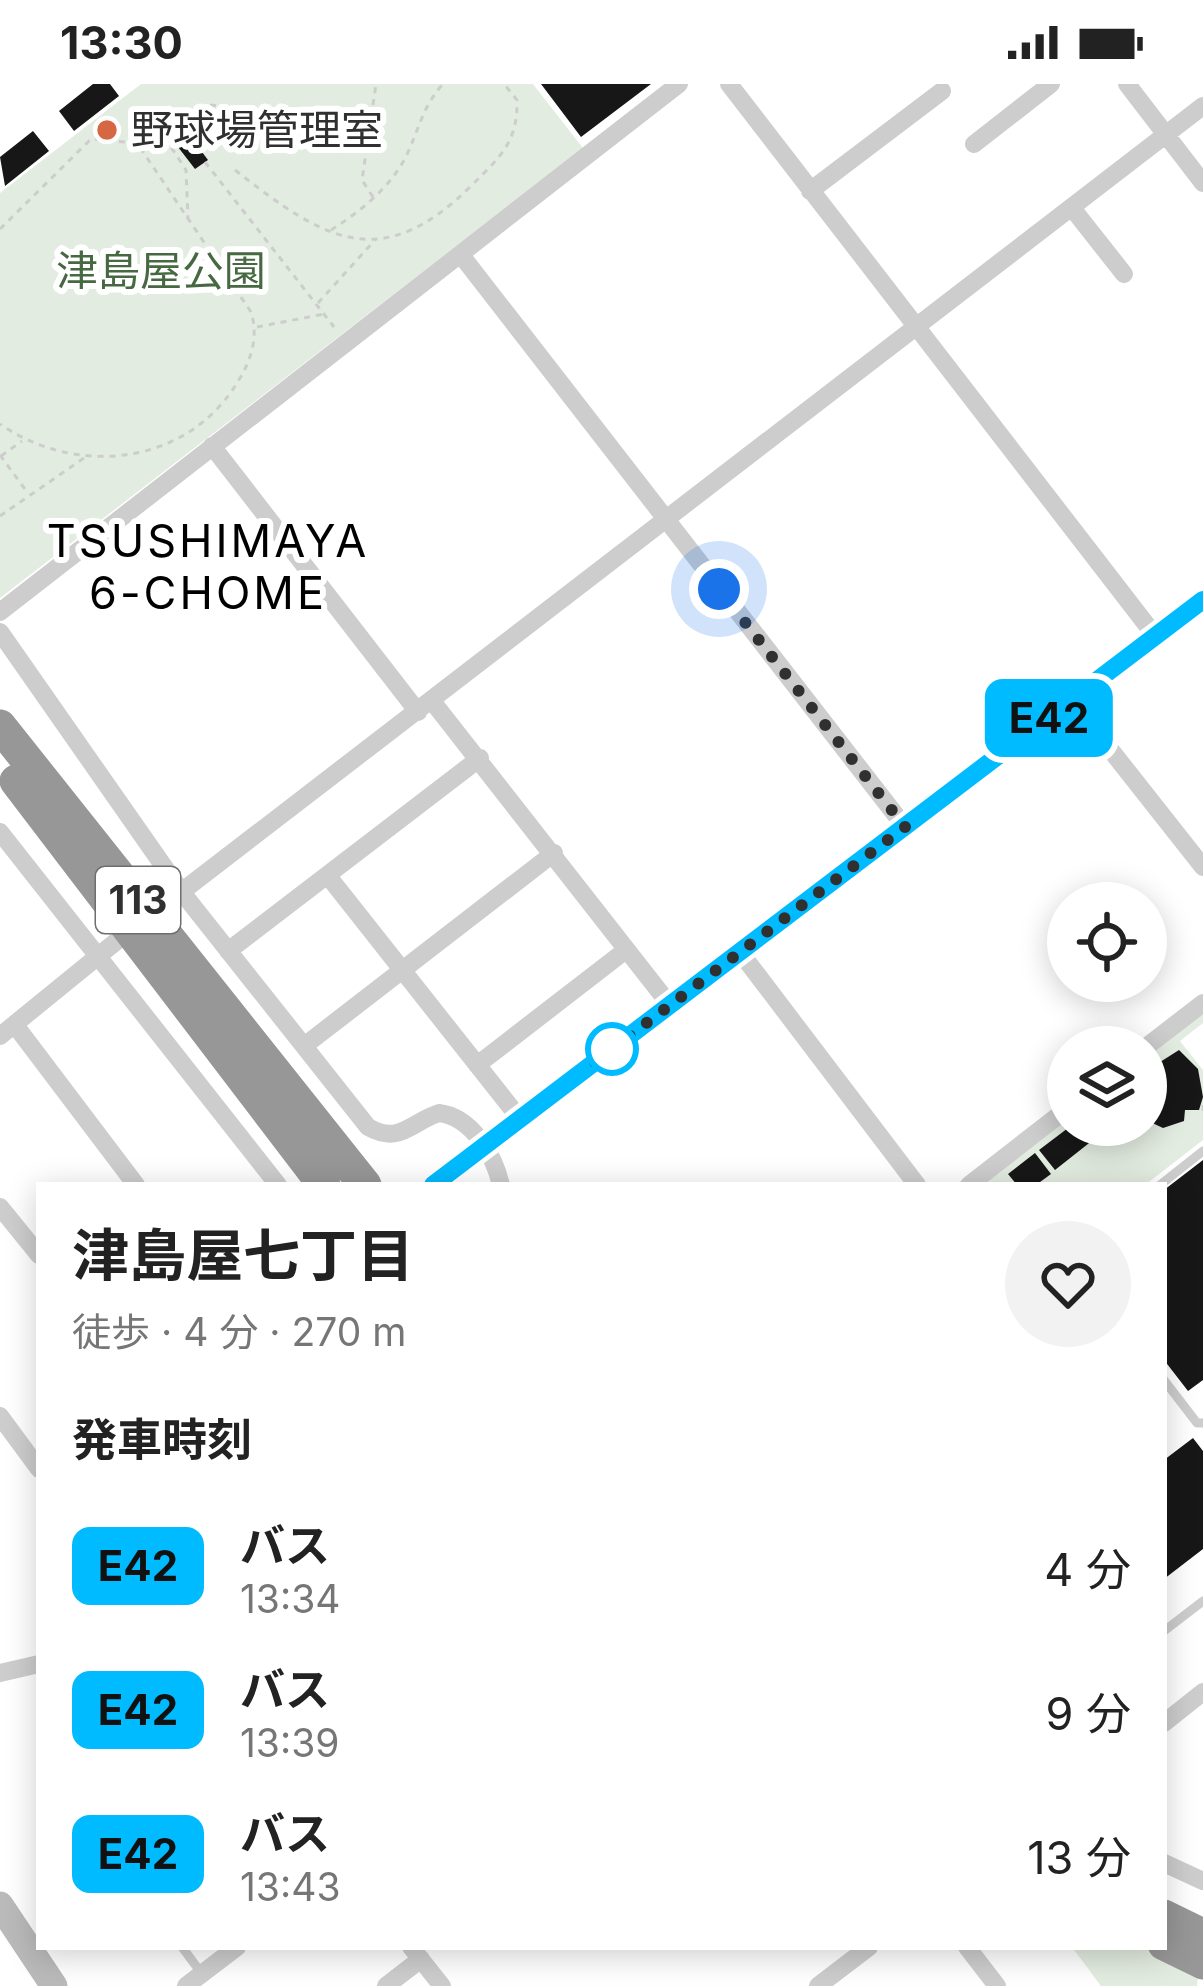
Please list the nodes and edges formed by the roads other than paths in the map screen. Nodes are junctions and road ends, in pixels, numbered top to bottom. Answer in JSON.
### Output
{"nodes":[{"id":1,"x":679,"y":84,"type":"edge"},
{"id":2,"x":729,"y":84,"type":"edge"},
{"id":3,"x":1052,"y":84,"type":"edge"},
{"id":4,"x":1126,"y":84,"type":"edge"},
{"id":5,"x":942,"y":92,"type":"dead end"},
{"id":6,"x":1203,"y":106,"type":"edge"},
{"id":7,"x":1166,"y":135,"type":"junction"},
{"id":8,"x":974,"y":144,"type":"dead end"},
{"id":9,"x":1203,"y":183,"type":"edge"},
{"id":10,"x":810,"y":191,"type":"junction"},
{"id":11,"x":1072,"y":208,"type":"junction"},
{"id":12,"x":460,"y":254,"type":"junction"},
{"id":13,"x":1124,"y":274,"type":"dead end"},
{"id":14,"x":916,"y":328,"type":"junction"},
{"id":15,"x":212,"y":446,"type":"junction"},
{"id":16,"x":666,"y":521,"type":"junction"},
{"id":17,"x":1203,"y":600,"type":"edge"},
{"id":18,"x":0,"y":612,"type":"edge"},
{"id":19,"x":0,"y":632,"type":"edge"},
{"id":20,"x":1156,"y":637,"type":"junction"},
{"id":21,"x":1072,"y":701,"type":"junction"},
{"id":22,"x":425,"y":706,"type":"junction"},
{"id":23,"x":0,"y":726,"type":"edge"},
{"id":24,"x":480,"y":758,"type":"junction"},
{"id":25,"x":0,"y":761,"type":"edge"},
{"id":26,"x":905,"y":827,"type":"junction"},
{"id":27,"x":0,"y":832,"type":"edge"},
{"id":28,"x":554,"y":853,"type":"junction"},
{"id":29,"x":1203,"y":867,"type":"edge"},
{"id":30,"x":328,"y":876,"type":"junction"},
{"id":31,"x":181,"y":891,"type":"junction"},
{"id":32,"x":140,"y":923,"type":"junction"},
{"id":33,"x":626,"y":950,"type":"junction"},
{"id":34,"x":228,"y":951,"type":"junction"},
{"id":35,"x":740,"y":952,"type":"junction"},
{"id":36,"x":100,"y":954,"type":"junction"},
{"id":37,"x":402,"y":969,"type":"junction"},
{"id":38,"x":1203,"y":1003,"type":"edge"},
{"id":39,"x":670,"y":1005,"type":"junction"},
{"id":40,"x":8,"y":1031,"type":"edge"},
{"id":41,"x":1167,"y":1031,"type":"edge"},
{"id":42,"x":304,"y":1046,"type":"junction"},
{"id":43,"x":477,"y":1065,"type":"junction"},
{"id":44,"x":263,"y":1082,"type":"junction"},
{"id":45,"x":520,"y":1119,"type":"junction"},
{"id":46,"x":1047,"y":1124,"type":"edge"},
{"id":47,"x":483,"y":1147,"type":"junction"},
{"id":48,"x":1203,"y":1151,"type":"edge"},
{"id":49,"x":134,"y":1182,"type":"edge"},
{"id":50,"x":276,"y":1182,"type":"edge"},
{"id":51,"x":322,"y":1182,"type":"edge"},
{"id":52,"x":362,"y":1182,"type":"edge"},
{"id":53,"x":437,"y":1182,"type":"edge"},
{"id":54,"x":500,"y":1182,"type":"edge"},
{"id":55,"x":915,"y":1182,"type":"edge"},
{"id":56,"x":972,"y":1182,"type":"edge"},
{"id":57,"x":1164,"y":1182,"type":"edge"},
{"id":58,"x":0,"y":1207,"type":"edge"},
{"id":59,"x":36,"y":1251,"type":"edge"},
{"id":60,"x":1167,"y":1384,"type":"edge"},
{"id":61,"x":0,"y":1417,"type":"edge"},
{"id":62,"x":1203,"y":1423,"type":"edge"},
{"id":63,"x":9,"y":1443,"type":"edge"},
{"id":64,"x":36,"y":1466,"type":"edge"},
{"id":65,"x":1203,"y":1601,"type":"edge"},
{"id":66,"x":1167,"y":1629,"type":"edge"},
{"id":67,"x":36,"y":1665,"type":"edge"},
{"id":68,"x":0,"y":1673,"type":"edge"},
{"id":69,"x":1203,"y":1691,"type":"edge"},
{"id":70,"x":1167,"y":1721,"type":"edge"},
{"id":71,"x":1167,"y":1864,"type":"edge"},
{"id":72,"x":1203,"y":1881,"type":"edge"},
{"id":73,"x":1167,"y":1917,"type":"edge"},
{"id":74,"x":5,"y":1921,"type":"edge"},
{"id":75,"x":1203,"y":1935,"type":"edge"},
{"id":76,"x":1167,"y":1945,"type":"edge"},
{"id":77,"x":183,"y":1950,"type":"edge"},
{"id":78,"x":233,"y":1950,"type":"edge"},
{"id":79,"x":865,"y":1950,"type":"edge"},
{"id":80,"x":969,"y":1950,"type":"edge"},
{"id":81,"x":416,"y":1953,"type":"edge"},
{"id":82,"x":1203,"y":1963,"type":"edge"},
{"id":83,"x":194,"y":1980,"type":"edge"},
{"id":84,"x":54,"y":1986,"type":"edge"},
{"id":85,"x":386,"y":1986,"type":"edge"},
{"id":86,"x":442,"y":1986,"type":"edge"},
{"id":87,"x":818,"y":1986,"type":"edge"},
{"id":88,"x":997,"y":1986,"type":"edge"}],
"edges":[{"from":1,"to":12,"type":"street"},
{"from":2,"to":10,"type":"street"},
{"from":3,"to":8,"type":"street"},
{"from":4,"to":7,"type":"street"},
{"from":5,"to":10,"type":"street"},
{"from":6,"to":7,"type":"street"},
{"from":7,"to":9,"type":"street"},
{"from":7,"to":11,"type":"street"},
{"from":10,"to":14,"type":"street"},
{"from":11,"to":13,"type":"street"},
{"from":11,"to":14,"type":"street"},
{"from":12,"to":15,"type":"street"},
{"from":12,"to":16,"type":"street"},
{"from":14,"to":16,"type":"street"},
{"from":14,"to":20,"type":"street"},
{"from":15,"to":18,"type":"street"},
{"from":15,"to":22,"type":"street"},
{"from":16,"to":22,"type":"street"},
{"from":16,"to":26,"type":"street"},
{"from":17,"to":20,"type":"street"},
{"from":19,"to":31,"type":"street"},
{"from":20,"to":21,"type":"street"},
{"from":21,"to":26,"type":"street"},
{"from":21,"to":29,"type":"street"},
{"from":22,"to":24,"type":"street"},
{"from":22,"to":31,"type":"street"},
{"from":23,"to":32,"type":"highway","number":"113"},
{"from":24,"to":28,"type":"street"},
{"from":24,"to":30,"type":"street"},
{"from":25,"to":32,"type":"highway","number":"113"},
{"from":26,"to":35,"type":"street"},
{"from":27,"to":36,"type":"street"},
{"from":28,"to":33,"type":"street"},
{"from":28,"to":37,"type":"street"},
{"from":30,"to":34,"type":"street"},
{"from":30,"to":37,"type":"street"},
{"from":31,"to":32,"type":"street"},
{"from":31,"to":34,"type":"street"},
{"from":32,"to":36,"type":"street"},
{"from":32,"to":44,"type":"highway","number":"113"},
{"from":33,"to":39,"type":"street"},
{"from":33,"to":43,"type":"street"},
{"from":34,"to":42,"type":"street"},
{"from":35,"to":39,"type":"street"},
{"from":35,"to":55,"type":"street"},
{"from":36,"to":40,"type":"street"},
{"from":36,"to":50,"type":"street"},
{"from":37,"to":42,"type":"street"},
{"from":37,"to":43,"type":"street"},
{"from":38,"to":41,"type":"street"},
{"from":39,"to":45,"type":"street"},
{"from":40,"to":49,"type":"street"},
{"from":42,"to":47,"type":"street"},
{"from":43,"to":45,"type":"street"},
{"from":44,"to":51,"type":"highway","number":"113"},
{"from":44,"to":52,"type":"highway","number":"113"},
{"from":45,"to":47,"type":"street"},
{"from":46,"to":56,"type":"street"},
{"from":47,"to":53,"type":"street"},
{"from":47,"to":54,"type":"street"},
{"from":48,"to":57,"type":"lane"},
{"from":58,"to":59,"type":"street"},
{"from":60,"to":62,"type":"lane"},
{"from":61,"to":63,"type":"street"},
{"from":63,"to":64,"type":"street"},
{"from":65,"to":66,"type":"lane"},
{"from":67,"to":68,"type":"street"},
{"from":69,"to":70,"type":"street"},
{"from":71,"to":72,"type":"street"},
{"from":73,"to":75,"type":"highway"},
{"from":74,"to":84,"type":"street"},
{"from":76,"to":82,"type":"highway"},
{"from":77,"to":83,"type":"lane"},
{"from":78,"to":83,"type":"street"},
{"from":79,"to":87,"type":"street"},
{"from":80,"to":88,"type":"street"},
{"from":81,"to":85,"type":"street"},
{"from":81,"to":86,"type":"street"}]}
